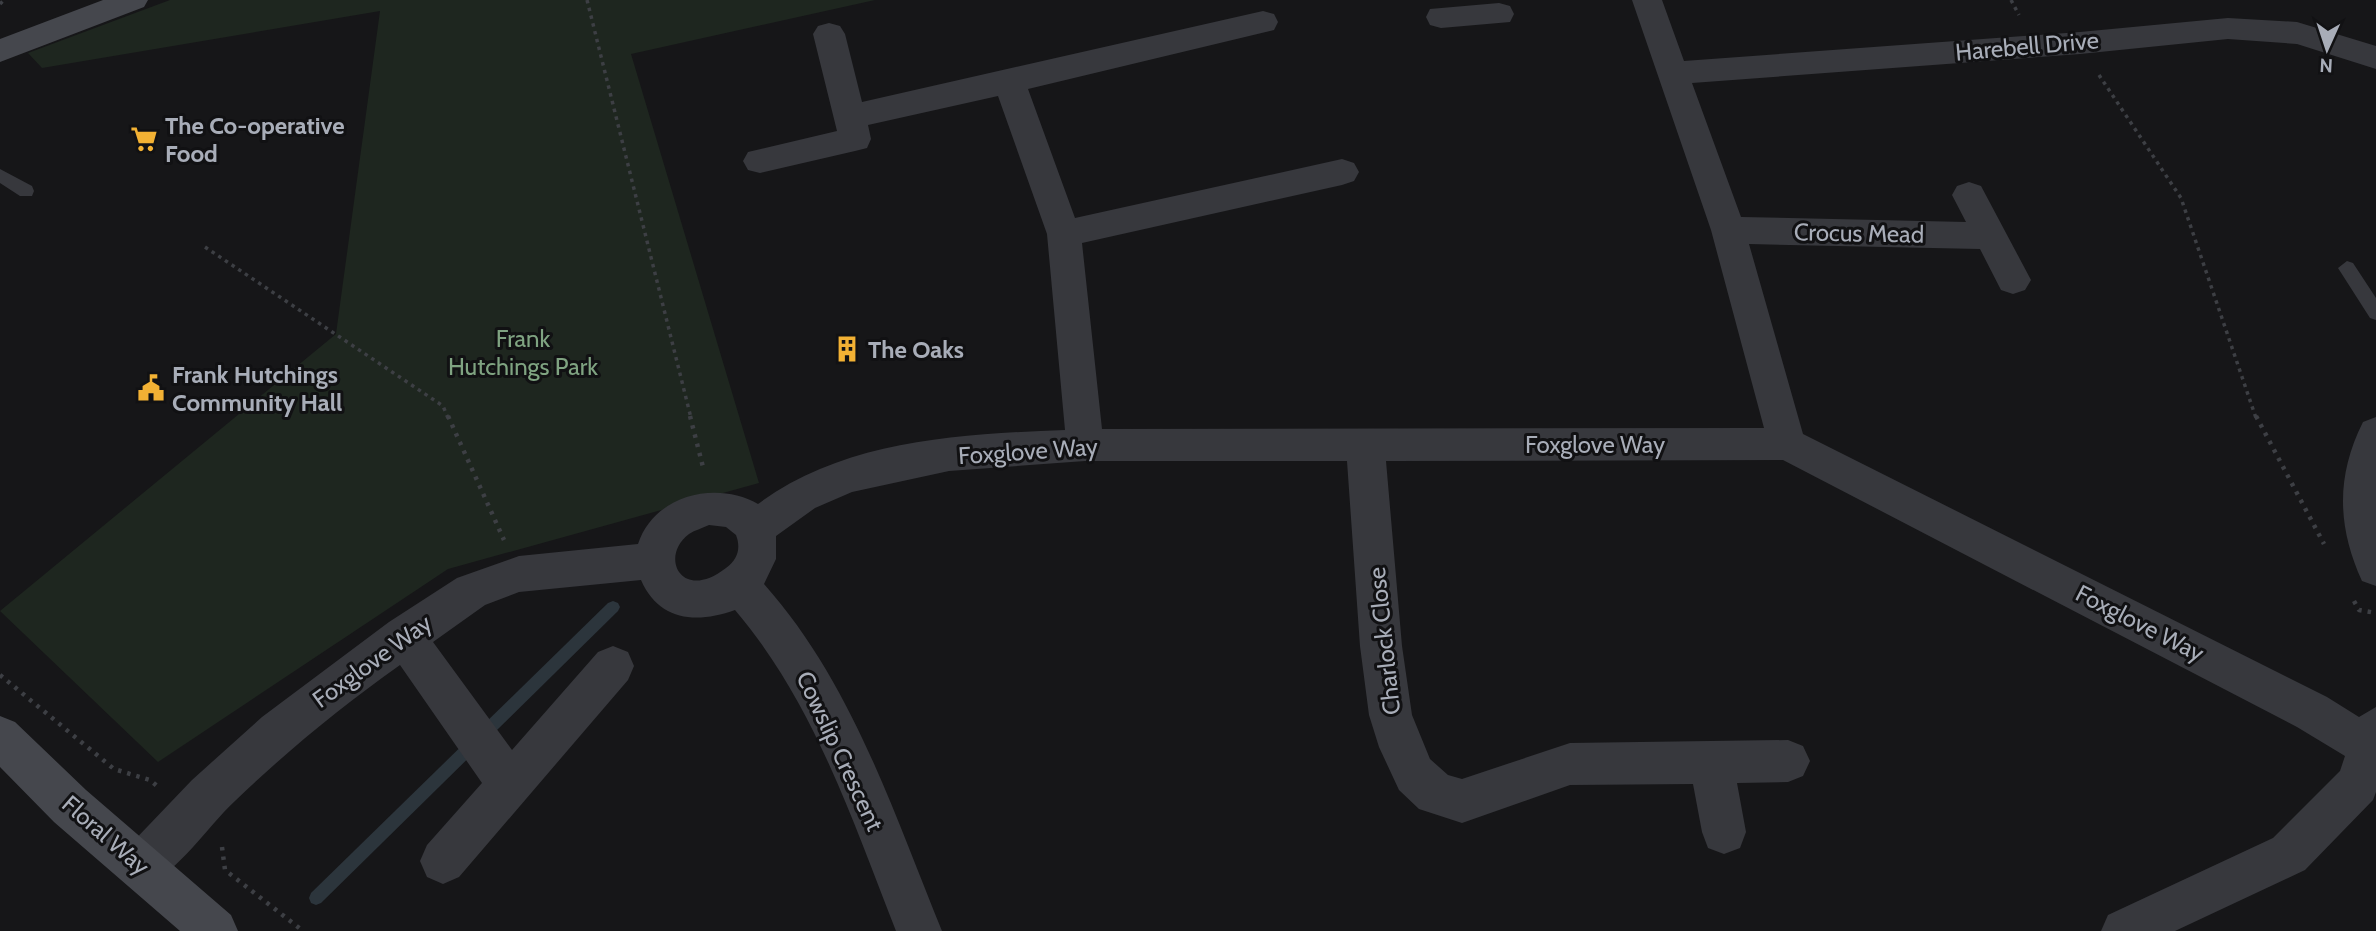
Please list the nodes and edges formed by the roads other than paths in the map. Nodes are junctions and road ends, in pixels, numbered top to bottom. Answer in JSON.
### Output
{"nodes":[{"id":1,"x":133,"y":0,"type":"edge"},
{"id":2,"x":1647,"y":0,"type":"edge"},
{"id":3,"x":2204,"y":0,"type":"edge"},
{"id":4,"x":1439,"y":8,"type":"edge"},
{"id":5,"x":1499,"y":13,"type":"dead end"},
{"id":6,"x":1263,"y":22,"type":"dead end"},
{"id":7,"x":2223,"y":26,"type":"junction"},
{"id":8,"x":830,"y":34,"type":"dead end"},
{"id":9,"x":1450,"y":47,"type":"dead end"},
{"id":10,"x":0,"y":51,"type":"edge"},
{"id":11,"x":2376,"y":58,"type":"edge"},
{"id":12,"x":1674,"y":74,"type":"junction"},
{"id":13,"x":1009,"y":82,"type":"junction"},
{"id":14,"x":850,"y":117,"type":"junction"},
{"id":15,"x":760,"y":161,"type":"dead end"},
{"id":16,"x":1342,"y":172,"type":"dead end"},
{"id":17,"x":0,"y":175,"type":"edge"},
{"id":18,"x":26,"y":191,"type":"dead end"},
{"id":19,"x":1969,"y":195,"type":"dead end"},
{"id":20,"x":1728,"y":230,"type":"junction"},
{"id":21,"x":1064,"y":234,"type":"junction"},
{"id":22,"x":1990,"y":236,"type":"junction"},
{"id":23,"x":2347,"y":268,"type":"dead end"},
{"id":24,"x":2013,"y":280,"type":"dead end"},
{"id":25,"x":2376,"y":313,"type":"edge"},
{"id":26,"x":2376,"y":433,"type":"edge"},
{"id":27,"x":1365,"y":444,"type":"junction"},
{"id":28,"x":1787,"y":444,"type":"junction"},
{"id":29,"x":1085,"y":445,"type":"junction"},
{"id":30,"x":755,"y":528,"type":"junction"},
{"id":31,"x":654,"y":560,"type":"junction"},
{"id":32,"x":2376,"y":568,"type":"edge"},
{"id":33,"x":739,"y":585,"type":"junction"},
{"id":34,"x":404,"y":636,"type":"junction"},
{"id":35,"x":613,"y":666,"type":"dead end"},
{"id":36,"x":0,"y":737,"type":"edge"},
{"id":37,"x":2374,"y":743,"type":"edge"},
{"id":38,"x":492,"y":760,"type":"junction"},
{"id":39,"x":1788,"y":761,"type":"dead end"},
{"id":40,"x":1711,"y":762,"type":"junction"},
{"id":41,"x":1724,"y":832,"type":"dead end"},
{"id":42,"x":443,"y":861,"type":"dead end"},
{"id":43,"x":142,"y":865,"type":"junction"},
{"id":44,"x":2135,"y":928,"type":"edge"},
{"id":45,"x":215,"y":931,"type":"edge"},
{"id":46,"x":919,"y":931,"type":"edge"}],
"edges":[{"from":1,"to":10,"type":"street"},
{"from":2,"to":12,"type":"street"},
{"from":3,"to":7,"type":"street"},
{"from":4,"to":5,"type":"street"},
{"from":4,"to":9,"type":"street"},
{"from":6,"to":13,"type":"street"},
{"from":7,"to":11,"type":"street","name":"Harebell Drive"},
{"from":7,"to":12,"type":"street","name":"Harebell Drive"},
{"from":8,"to":14,"type":"street"},
{"from":12,"to":20,"type":"street"},
{"from":13,"to":14,"type":"street"},
{"from":13,"to":21,"type":"street"},
{"from":14,"to":15,"type":"street"},
{"from":16,"to":21,"type":"street"},
{"from":17,"to":18,"type":"lane"},
{"from":19,"to":22,"type":"street"},
{"from":20,"to":22,"type":"street","name":"Crocus Mead"},
{"from":20,"to":28,"type":"street"},
{"from":21,"to":29,"type":"street"},
{"from":22,"to":24,"type":"street"},
{"from":23,"to":25,"type":"lane"},
{"from":26,"to":32,"type":"street"},
{"from":27,"to":28,"type":"street","name":"Foxglove Way"},
{"from":27,"to":29,"type":"street","name":"Foxglove Way"},
{"from":27,"to":40,"type":"street","name":"Charlock Close"},
{"from":28,"to":37,"type":"street","name":"Foxglove Way"},
{"from":29,"to":30,"type":"street","name":"Foxglove Way"},
{"from":30,"to":31,"type":"street"},
{"from":30,"to":33,"type":"street"},
{"from":31,"to":33,"type":"street"},
{"from":31,"to":34,"type":"street","name":"Foxglove Way"},
{"from":33,"to":46,"type":"street","name":"Cowslip Crescent"},
{"from":34,"to":38,"type":"street"},
{"from":34,"to":43,"type":"street","name":"Foxglove Way"},
{"from":35,"to":38,"type":"street"},
{"from":36,"to":43,"type":"street","name":"Floral Way"},
{"from":37,"to":44,"type":"street"},
{"from":38,"to":42,"type":"street"},
{"from":39,"to":40,"type":"street","name":"Charlock Close"},
{"from":40,"to":41,"type":"street"},
{"from":43,"to":45,"type":"street","name":"Floral Way"}]}
